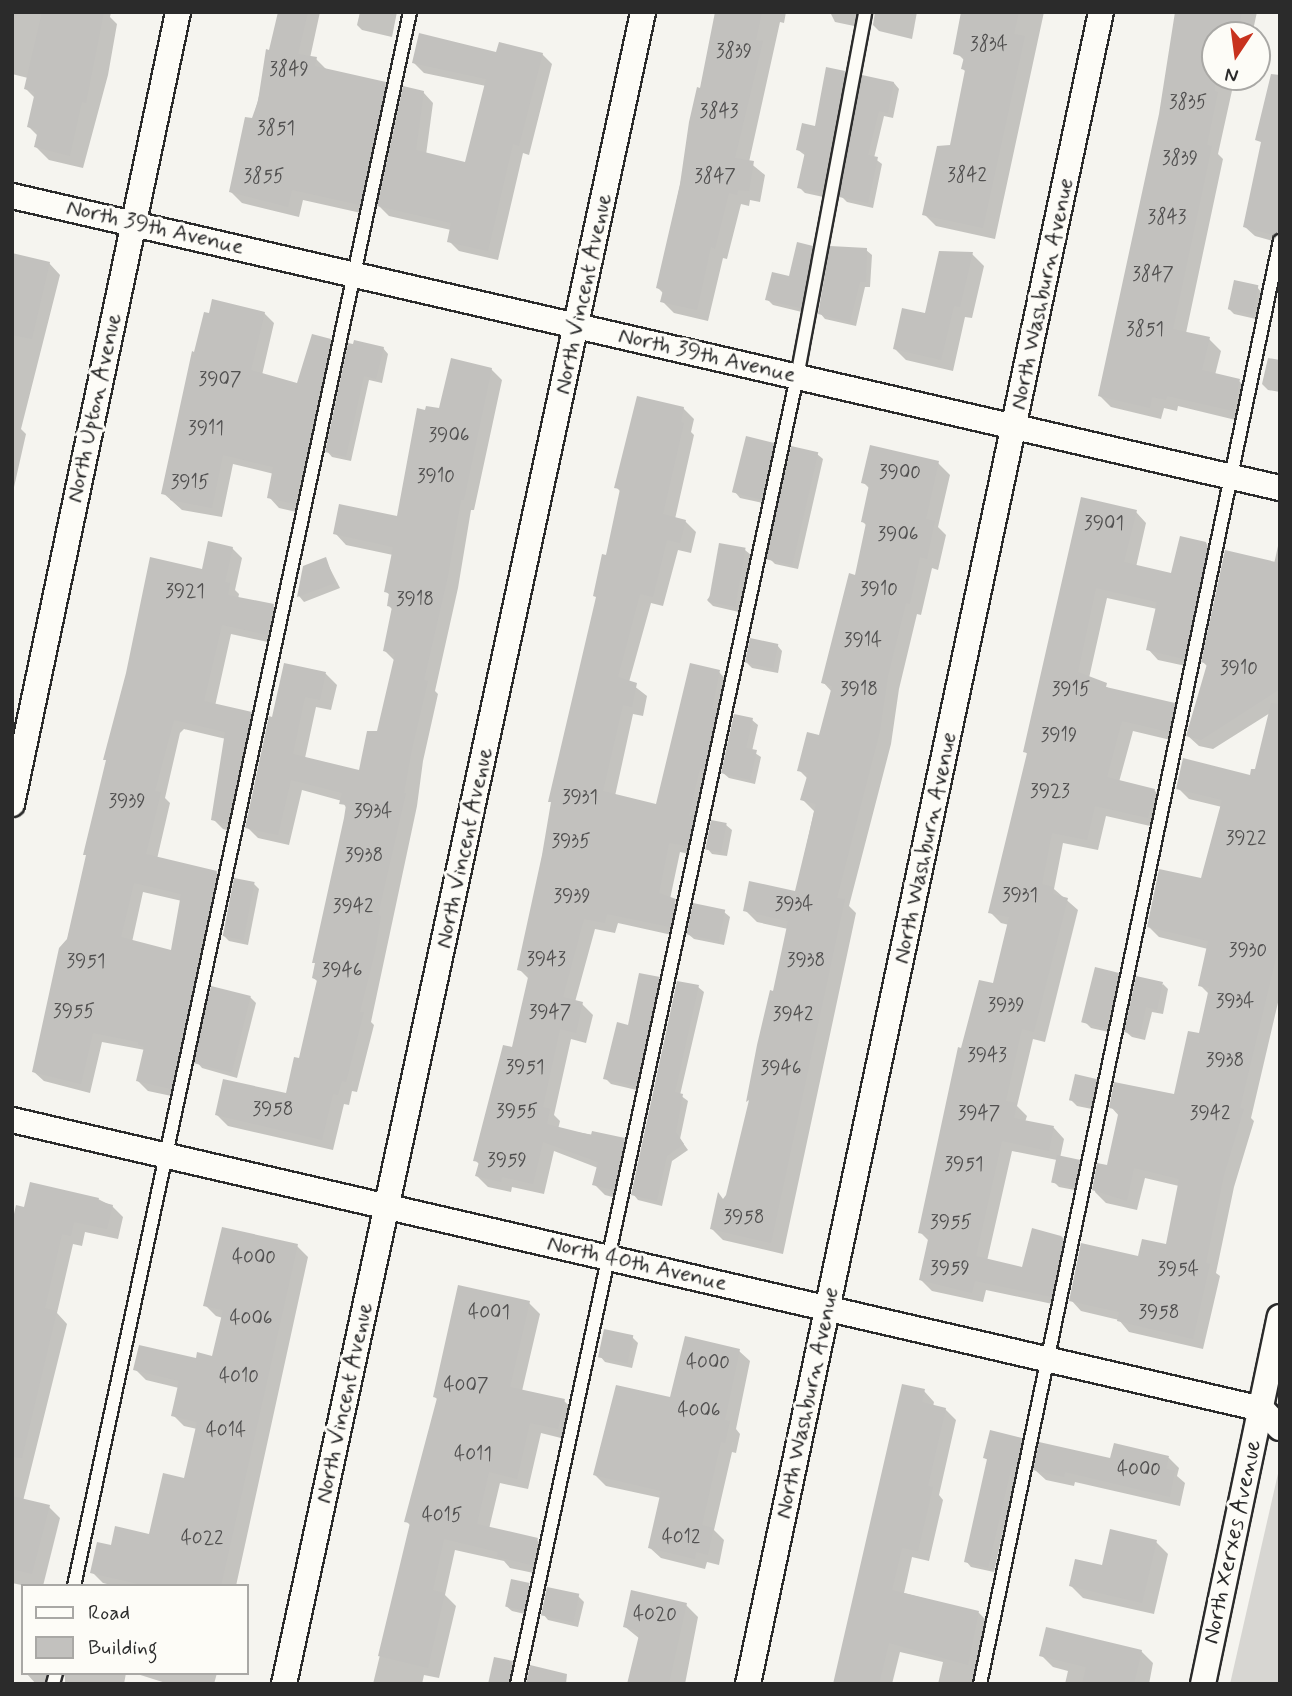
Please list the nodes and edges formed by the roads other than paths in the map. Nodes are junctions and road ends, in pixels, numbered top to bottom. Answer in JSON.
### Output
{"nodes":[{"id":1,"x":178,"y":12,"type":"edge"},
{"id":2,"x":410,"y":12,"type":"edge"},
{"id":3,"x":642,"y":12,"type":"edge"},
{"id":4,"x":865,"y":12,"type":"edge"},
{"id":5,"x":1101,"y":12,"type":"edge"},
{"id":6,"x":12,"y":195,"type":"edge"},
{"id":7,"x":133,"y":223,"type":"junction"},
{"id":8,"x":1280,"y":241,"type":"edge"},
{"id":9,"x":355,"y":275,"type":"junction"},
{"id":10,"x":577,"y":326,"type":"junction"},
{"id":11,"x":797,"y":377,"type":"junction"},
{"id":12,"x":1016,"y":427,"type":"junction"},
{"id":13,"x":1230,"y":477,"type":"junction"},
{"id":14,"x":1280,"y":488,"type":"edge"},
{"id":15,"x":12,"y":804,"type":"edge"},
{"id":16,"x":12,"y":1120,"type":"edge"},
{"id":17,"x":167,"y":1155,"type":"junction"},
{"id":18,"x":388,"y":1206,"type":"junction"},
{"id":19,"x":609,"y":1258,"type":"junction"},
{"id":20,"x":829,"y":1309,"type":"junction"},
{"id":21,"x":1280,"y":1317,"type":"edge"},
{"id":22,"x":1049,"y":1360,"type":"junction"},
{"id":23,"x":1271,"y":1404,"type":"edge"},
{"id":24,"x":1280,"y":1428,"type":"edge"},
{"id":25,"x":74,"y":1584,"type":"edge"},
{"id":26,"x":284,"y":1684,"type":"edge"},
{"id":27,"x":517,"y":1684,"type":"edge"},
{"id":28,"x":748,"y":1684,"type":"edge"},
{"id":29,"x":981,"y":1684,"type":"edge"},
{"id":30,"x":1203,"y":1684,"type":"edge"}],
"edges":[{"from":1,"to":7,"type":"street","name":"North Upton Avenue"},
{"from":2,"to":9,"type":"lane"},
{"from":3,"to":10,"type":"street","name":"North Vincent Avenue"},
{"from":4,"to":11,"type":"lane"},
{"from":5,"to":12,"type":"street","name":"North Washburn Avenue"},
{"from":6,"to":7,"type":"street","name":"North 39th Avenue"},
{"from":7,"to":9,"type":"street","name":"North 39th Avenue"},
{"from":7,"to":15,"type":"street","name":"North Upton Avenue"},
{"from":8,"to":13,"type":"lane"},
{"from":9,"to":10,"type":"street","name":"North 39th Avenue"},
{"from":9,"to":17,"type":"lane"},
{"from":10,"to":11,"type":"street","name":"North 39th Avenue"},
{"from":10,"to":18,"type":"street","name":"North Vincent Avenue"},
{"from":11,"to":12,"type":"street","name":"North 39th Avenue"},
{"from":11,"to":19,"type":"lane"},
{"from":12,"to":13,"type":"street","name":"North 39th Avenue"},
{"from":12,"to":20,"type":"street","name":"North Washburn Avenue"},
{"from":13,"to":14,"type":"street","name":"North 39th Avenue"},
{"from":13,"to":22,"type":"lane"},
{"from":16,"to":17,"type":"street","name":"North 40th Avenue"},
{"from":17,"to":18,"type":"street","name":"North 40th Avenue"},
{"from":17,"to":25,"type":"lane"},
{"from":18,"to":19,"type":"street","name":"North 40th Avenue"},
{"from":18,"to":26,"type":"street","name":"North Vincent Avenue"},
{"from":19,"to":20,"type":"street","name":"North 40th Avenue"},
{"from":19,"to":27,"type":"lane"},
{"from":20,"to":22,"type":"street","name":"North 40th Avenue"},
{"from":20,"to":28,"type":"street","name":"North Washburn Avenue"},
{"from":21,"to":23,"type":"street","name":"North Xerxes Avenue"},
{"from":22,"to":23,"type":"street","name":"North 40th Avenue"},
{"from":22,"to":29,"type":"lane"},
{"from":23,"to":24,"type":"street"},
{"from":23,"to":30,"type":"street","name":"North Xerxes Avenue"}]}
